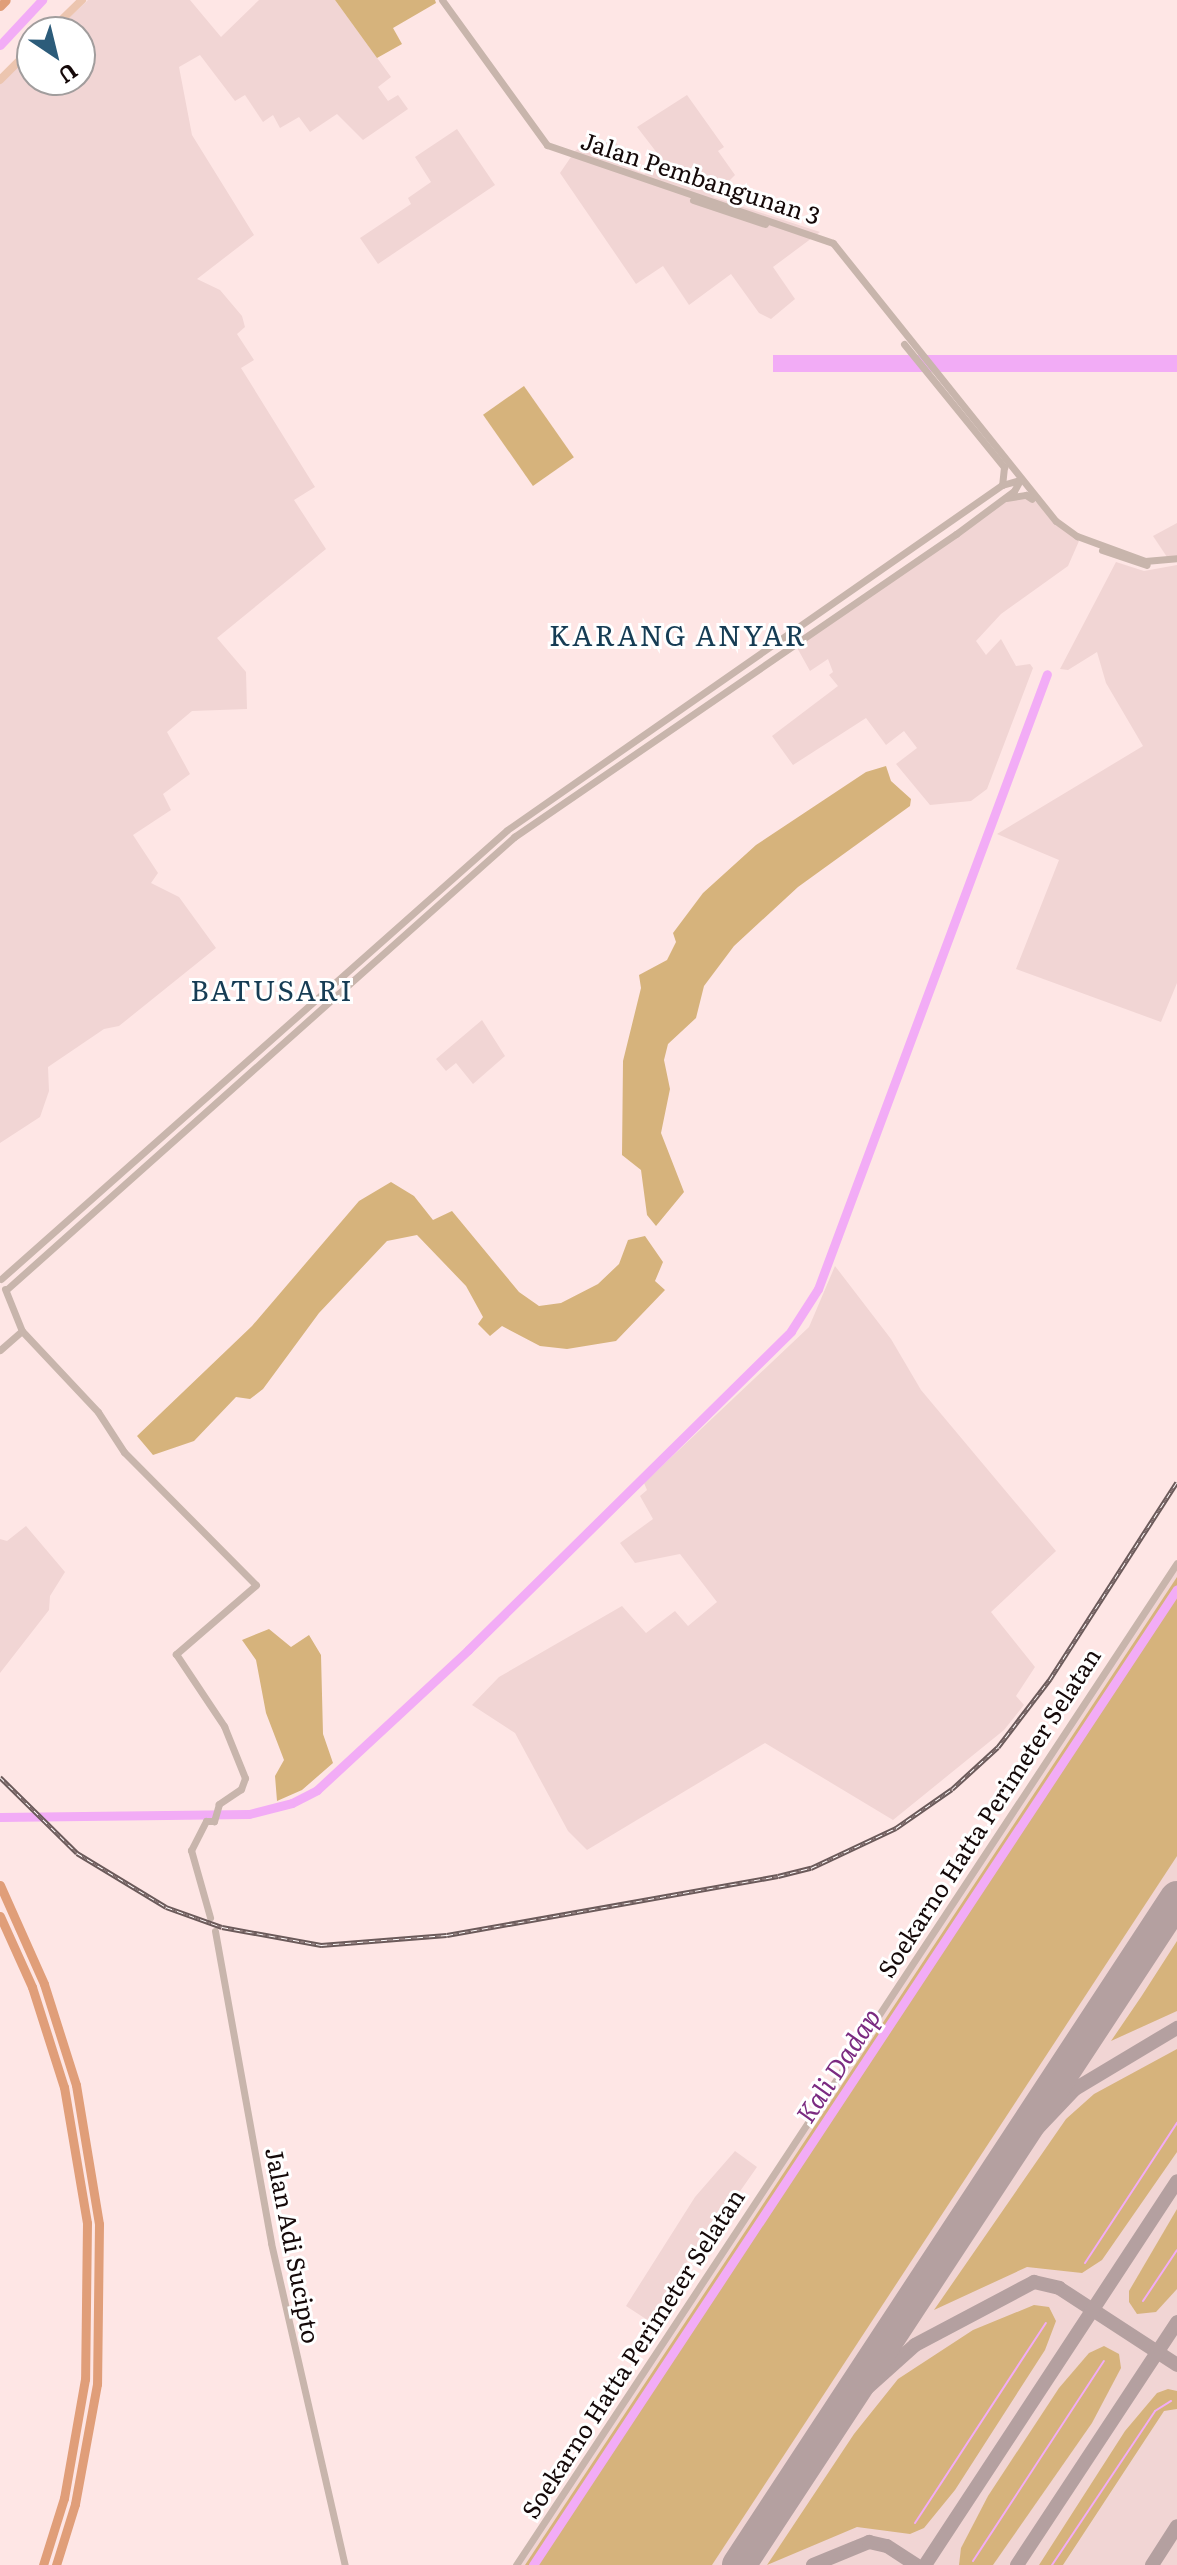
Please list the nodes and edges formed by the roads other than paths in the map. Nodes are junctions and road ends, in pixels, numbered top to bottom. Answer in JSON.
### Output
{"nodes":[{"id":1,"x":6,"y":0,"type":"edge"},
{"id":2,"x":82,"y":0,"type":"edge"},
{"id":3,"x":440,"y":0,"type":"edge"},
{"id":4,"x":0,"y":6,"type":"edge"},
{"id":5,"x":66,"y":16,"type":"edge"},
{"id":6,"x":16,"y":64,"type":"edge"},
{"id":7,"x":0,"y":80,"type":"edge"},
{"id":8,"x":678,"y":193,"type":"junction"},
{"id":9,"x":1020,"y":480,"type":"junction"},
{"id":10,"x":1002,"y":485,"type":"junction"},
{"id":11,"x":1005,"y":498,"type":"junction"},
{"id":12,"x":950,"y":524,"type":"junction"},
{"id":13,"x":956,"y":534,"type":"junction"},
{"id":14,"x":1092,"y":544,"type":"junction"},
{"id":15,"x":1177,"y":560,"type":"edge"},
{"id":16,"x":795,"y":632,"type":"junction"},
{"id":17,"x":786,"y":638,"type":"junction"},
{"id":18,"x":801,"y":640,"type":"junction"},
{"id":19,"x":791,"y":647,"type":"junction"},
{"id":20,"x":336,"y":983,"type":"junction"},
{"id":21,"x":342,"y":990,"type":"junction"},
{"id":22,"x":0,"y":1277,"type":"edge"},
{"id":23,"x":6,"y":1290,"type":"junction"},
{"id":24,"x":22,"y":1331,"type":"junction"},
{"id":25,"x":0,"y":1350,"type":"edge"},
{"id":26,"x":1177,"y":1563,"type":"edge"},
{"id":27,"x":0,"y":1885,"type":"edge"},
{"id":28,"x":0,"y":1916,"type":"edge"},
{"id":29,"x":210,"y":1917,"type":"dead end"},
{"id":30,"x":215,"y":1931,"type":"dead end"},
{"id":31,"x":43,"y":2565,"type":"edge"},
{"id":32,"x":56,"y":2565,"type":"edge"},
{"id":33,"x":345,"y":2565,"type":"edge"},
{"id":34,"x":516,"y":2565,"type":"edge"}],
"edges":[{"from":1,"to":4,"type":"highway"},
{"from":2,"to":5,"type":"main road"},
{"from":3,"to":8,"type":"main road","name":"Jalan Pembangunan 3"},
{"from":6,"to":7,"type":"main road"},
{"from":8,"to":9,"type":"main road","name":"Jalan Pembangunan 3"},
{"from":8,"to":10,"type":"main road","name":"Jalan Pembangunan 3"},
{"from":9,"to":10,"type":"main road"},
{"from":9,"to":11,"type":"main road"},
{"from":9,"to":14,"type":"main road","name":"Jalan Pembangunan 3"},
{"from":10,"to":12,"type":"main road"},
{"from":11,"to":13,"type":"main road"},
{"from":11,"to":14,"type":"main road"},
{"from":12,"to":13,"type":"main road"},
{"from":12,"to":16,"type":"main road"},
{"from":13,"to":18,"type":"main road"},
{"from":14,"to":15,"type":"main road"},
{"from":16,"to":17,"type":"main road"},
{"from":16,"to":18,"type":"main road"},
{"from":17,"to":19,"type":"main road"},
{"from":17,"to":20,"type":"main road"},
{"from":18,"to":19,"type":"main road"},
{"from":19,"to":21,"type":"main road"},
{"from":20,"to":21,"type":"main road"},
{"from":20,"to":22,"type":"main road"},
{"from":21,"to":23,"type":"main road"},
{"from":22,"to":23,"type":"main road"},
{"from":23,"to":24,"type":"main road"},
{"from":24,"to":25,"type":"main road"},
{"from":24,"to":29,"type":"main road"},
{"from":26,"to":34,"type":"main road","name":"Soekarno Hatta Perimeter Selatan"},
{"from":27,"to":32,"type":"highway"},
{"from":28,"to":31,"type":"highway"},
{"from":30,"to":33,"type":"main road","name":"Jalan Adi Sucipto"}]}
